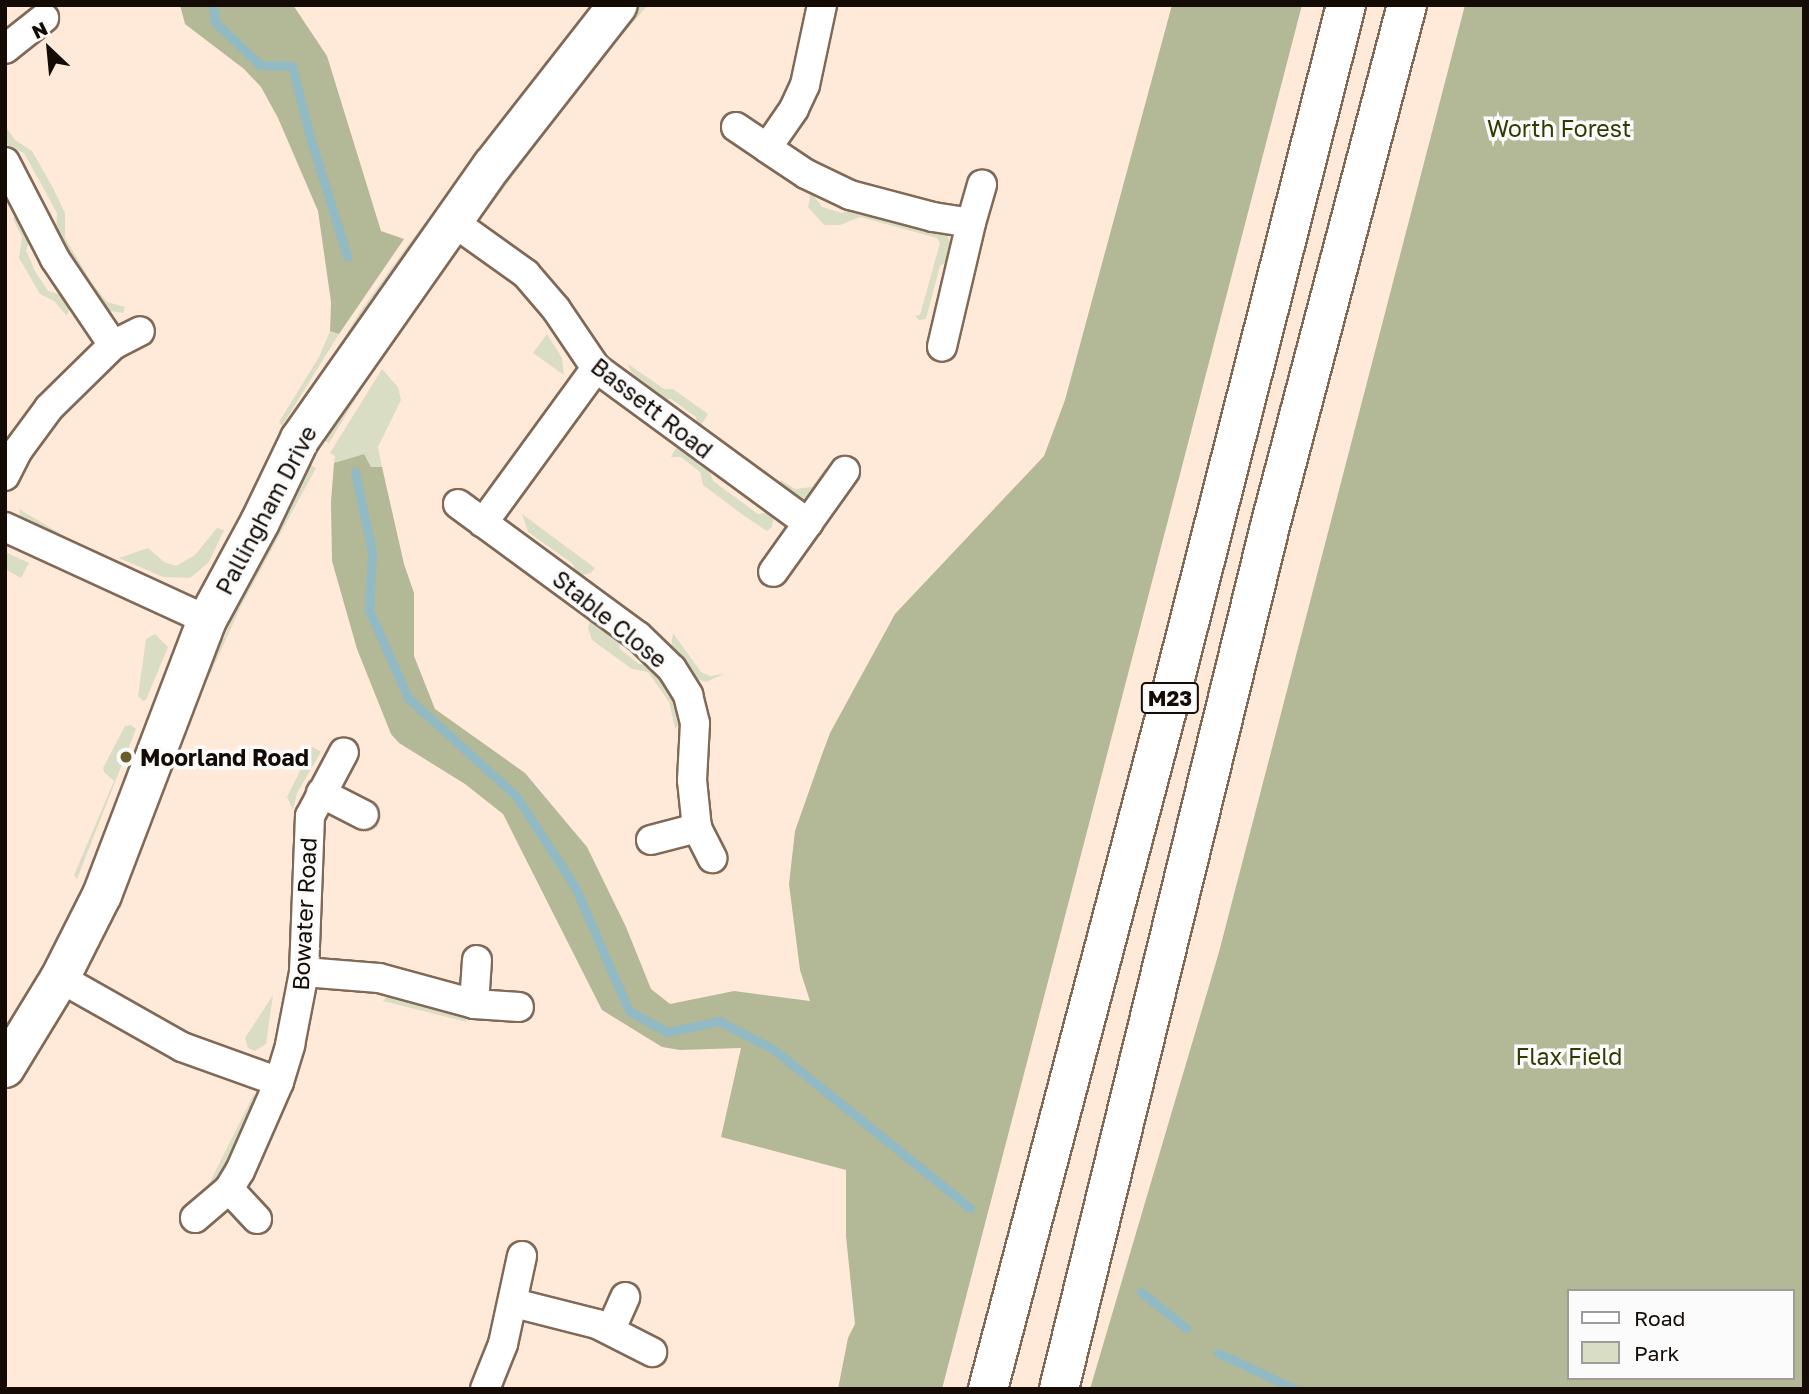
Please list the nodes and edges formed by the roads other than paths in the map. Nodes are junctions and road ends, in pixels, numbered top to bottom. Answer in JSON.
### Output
{"nodes":[{"id":1,"x":618,"y":5,"type":"edge"},
{"id":2,"x":1346,"y":5,"type":"edge"},
{"id":3,"x":1407,"y":5,"type":"edge"},
{"id":4,"x":812,"y":7,"type":"edge"},
{"id":5,"x":44,"y":18,"type":"dead end"},
{"id":6,"x":5,"y":49,"type":"edge"},
{"id":7,"x":736,"y":127,"type":"dead end"},
{"id":8,"x":767,"y":148,"type":"junction"},
{"id":9,"x":5,"y":162,"type":"edge"},
{"id":10,"x":982,"y":185,"type":"dead end"},
{"id":11,"x":453,"y":220,"type":"junction"},
{"id":12,"x":971,"y":223,"type":"junction"},
{"id":13,"x":140,"y":331,"type":"dead end"},
{"id":14,"x":113,"y":345,"type":"junction"},
{"id":15,"x":942,"y":347,"type":"dead end"},
{"id":16,"x":596,"y":368,"type":"junction"},
{"id":17,"x":845,"y":471,"type":"dead end"},
{"id":18,"x":5,"y":476,"type":"edge"},
{"id":19,"x":458,"y":504,"type":"dead end"},
{"id":20,"x":483,"y":523,"type":"junction"},
{"id":21,"x":808,"y":523,"type":"junction"},
{"id":22,"x":5,"y":527,"type":"edge"},
{"id":23,"x":773,"y":572,"type":"dead end"},
{"id":24,"x":207,"y":620,"type":"junction"},
{"id":25,"x":344,"y":752,"type":"dead end"},
{"id":26,"x":321,"y":793,"type":"junction"},
{"id":27,"x":364,"y":815,"type":"dead end"},
{"id":28,"x":697,"y":828,"type":"junction"},
{"id":29,"x":651,"y":840,"type":"dead end"},
{"id":30,"x":712,"y":859,"type":"dead end"},
{"id":31,"x":477,"y":960,"type":"dead end"},
{"id":32,"x":304,"y":972,"type":"junction"},
{"id":33,"x":60,"y":978,"type":"junction"},
{"id":34,"x":474,"y":1004,"type":"junction"},
{"id":35,"x":519,"y":1007,"type":"dead end"},
{"id":36,"x":5,"y":1068,"type":"edge"},
{"id":37,"x":279,"y":1082,"type":"junction"},
{"id":38,"x":229,"y":1189,"type":"junction"},
{"id":39,"x":195,"y":1218,"type":"dead end"},
{"id":40,"x":257,"y":1219,"type":"dead end"},
{"id":41,"x":522,"y":1256,"type":"dead end"},
{"id":42,"x":625,"y":1297,"type":"dead end"},
{"id":43,"x":514,"y":1303,"type":"junction"},
{"id":44,"x":611,"y":1329,"type":"junction"},
{"id":45,"x":652,"y":1352,"type":"dead end"},
{"id":46,"x":485,"y":1389,"type":"edge"},
{"id":47,"x":988,"y":1389,"type":"edge"},
{"id":48,"x":1059,"y":1389,"type":"edge"}],
"edges":[{"from":1,"to":11,"type":"main road","name":"Pallingham Drive"},
{"from":2,"to":47,"type":"main road","number":"M23"},
{"from":3,"to":48,"type":"main road","number":"M23"},
{"from":4,"to":8,"type":"street"},
{"from":5,"to":6,"type":"street"},
{"from":7,"to":8,"type":"street"},
{"from":8,"to":12,"type":"street"},
{"from":9,"to":14,"type":"street"},
{"from":10,"to":12,"type":"street"},
{"from":11,"to":16,"type":"street","name":"Bassett Road"},
{"from":11,"to":24,"type":"main road","name":"Pallingham Drive"},
{"from":12,"to":15,"type":"street"},
{"from":13,"to":14,"type":"street"},
{"from":14,"to":18,"type":"street"},
{"from":16,"to":20,"type":"street"},
{"from":16,"to":21,"type":"street","name":"Bassett Road"},
{"from":17,"to":21,"type":"street"},
{"from":19,"to":20,"type":"street","name":"Stable Close"},
{"from":20,"to":28,"type":"street","name":"Stable Close"},
{"from":21,"to":23,"type":"street"},
{"from":22,"to":24,"type":"street"},
{"from":24,"to":33,"type":"main road","name":"Pallingham Drive"},
{"from":25,"to":26,"type":"street","name":"Bowater Road"},
{"from":26,"to":27,"type":"street"},
{"from":26,"to":32,"type":"street","name":"Bowater Road"},
{"from":28,"to":29,"type":"street"},
{"from":28,"to":30,"type":"street","name":"Stable Close"},
{"from":31,"to":34,"type":"street"},
{"from":32,"to":34,"type":"street"},
{"from":32,"to":37,"type":"street","name":"Bowater Road"},
{"from":33,"to":36,"type":"main road","name":"Pallingham Drive"},
{"from":33,"to":37,"type":"street"},
{"from":34,"to":35,"type":"street"},
{"from":37,"to":38,"type":"street","name":"Bowater Road"},
{"from":38,"to":39,"type":"street","name":"Bowater Road"},
{"from":38,"to":40,"type":"street"},
{"from":41,"to":43,"type":"street"},
{"from":42,"to":44,"type":"street"},
{"from":43,"to":44,"type":"street"},
{"from":43,"to":46,"type":"street"},
{"from":44,"to":45,"type":"street"}]}
